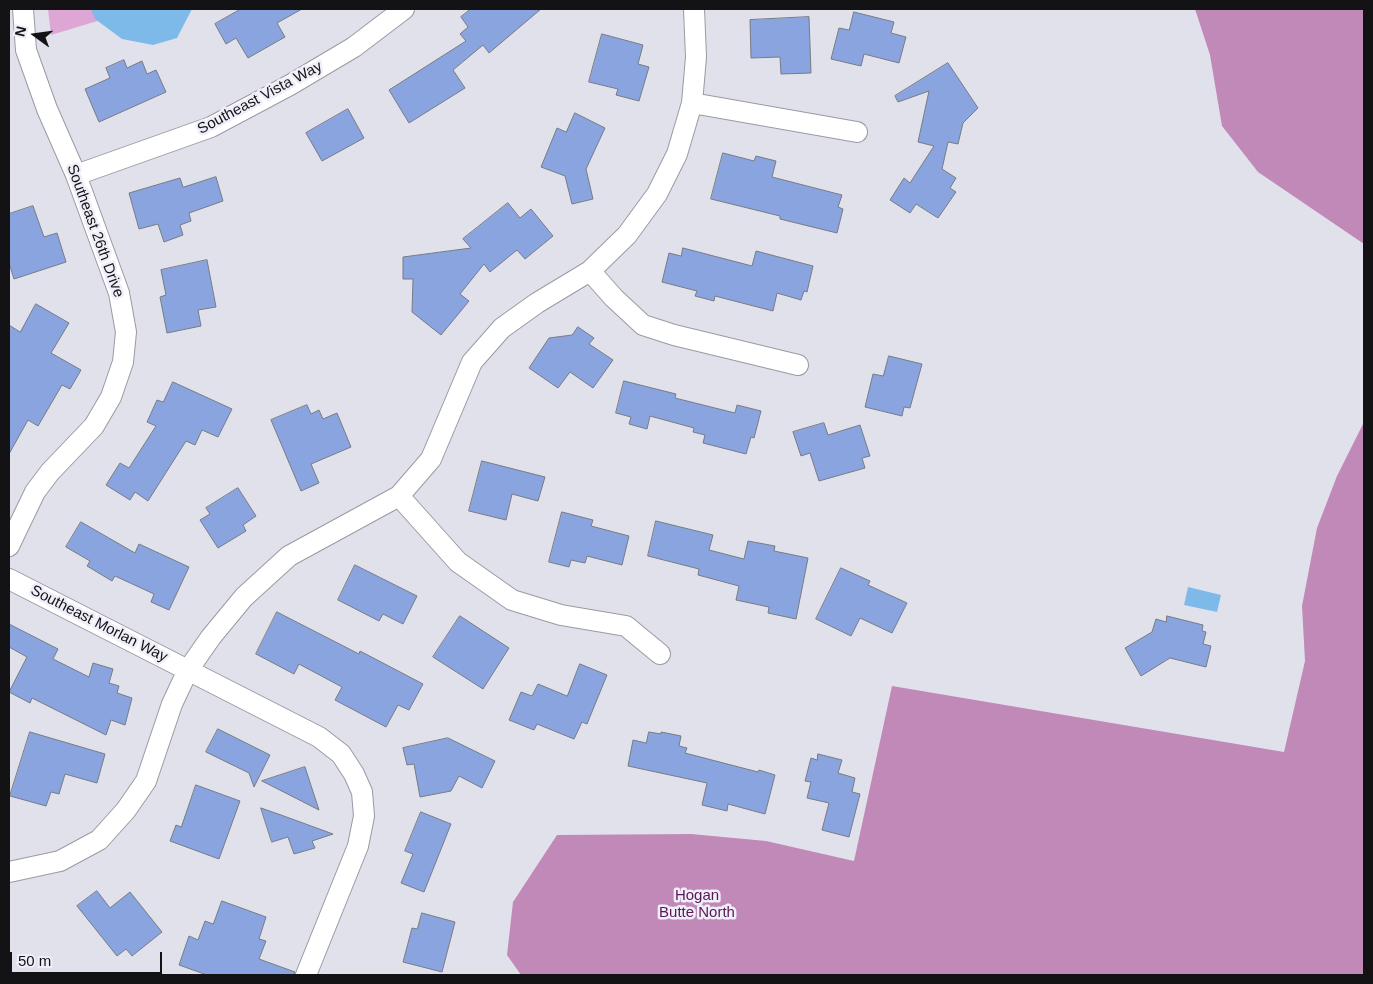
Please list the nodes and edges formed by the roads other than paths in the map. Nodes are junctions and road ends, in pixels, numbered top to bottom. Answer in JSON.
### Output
{"nodes":[{"id":1,"x":23,"y":9,"type":"edge"},
{"id":2,"x":404,"y":9,"type":"edge"},
{"id":3,"x":694,"y":9,"type":"edge"},
{"id":4,"x":692,"y":104,"type":"junction"},
{"id":5,"x":857,"y":132,"type":"dead end"},
{"id":6,"x":76,"y":175,"type":"junction"},
{"id":7,"x":590,"y":270,"type":"junction"},
{"id":8,"x":798,"y":365,"type":"dead end"},
{"id":9,"x":399,"y":496,"type":"junction"},
{"id":10,"x":9,"y":546,"type":"edge"},
{"id":11,"x":9,"y":578,"type":"edge"},
{"id":12,"x":660,"y":654,"type":"dead end"},
{"id":13,"x":188,"y":670,"type":"junction"},
{"id":14,"x":9,"y":872,"type":"edge"},
{"id":15,"x":306,"y":975,"type":"edge"}],
"edges":[{"from":1,"to":6,"type":"street","name":"Southeast 26th Drive"},
{"from":2,"to":6,"type":"street","name":"Southeast Vista Way"},
{"from":3,"to":4,"type":"street"},
{"from":4,"to":5,"type":"street"},
{"from":4,"to":7,"type":"street"},
{"from":6,"to":10,"type":"street","name":"Southeast 26th Drive"},
{"from":7,"to":8,"type":"street"},
{"from":7,"to":9,"type":"street"},
{"from":9,"to":12,"type":"street"},
{"from":9,"to":13,"type":"street"},
{"from":11,"to":13,"type":"street","name":"Southeast Morlan Way"},
{"from":13,"to":14,"type":"street"},
{"from":13,"to":15,"type":"street","name":"Southeast Morlan Way"}]}
